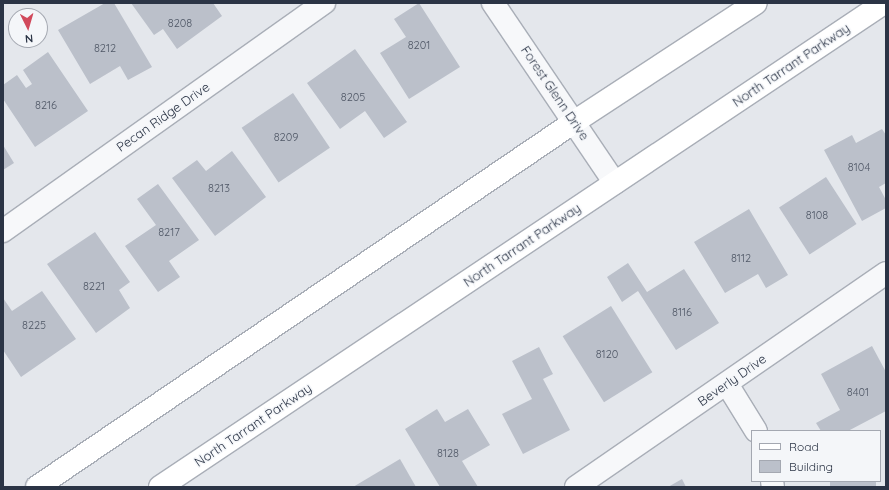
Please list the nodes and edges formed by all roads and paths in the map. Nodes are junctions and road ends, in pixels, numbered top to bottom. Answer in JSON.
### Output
{"nodes":[{"id":1,"x":324,"y":3,"type":"edge"},
{"id":2,"x":493,"y":3,"type":"edge"},
{"id":3,"x":756,"y":3,"type":"edge"},
{"id":4,"x":884,"y":3,"type":"edge"},
{"id":5,"x":575,"y":122,"type":"junction"},
{"id":6,"x":615,"y":183,"type":"junction"},
{"id":7,"x":3,"y":231,"type":"edge"},
{"id":8,"x":886,"y":273,"type":"edge"},
{"id":9,"x":727,"y":384,"type":"junction"},
{"id":10,"x":755,"y":430,"type":"edge"},
{"id":11,"x":37,"y":487,"type":"edge"},
{"id":12,"x":160,"y":487,"type":"edge"},
{"id":13,"x":576,"y":487,"type":"edge"}],
"edges":[{"from":1,"to":7,"type":"street","name":"Pecan Ridge Drive"},
{"from":2,"to":5,"type":"street","name":"Forest Glenn Drive"},
{"from":3,"to":5,"type":"main road"},
{"from":4,"to":6,"type":"main road","name":"North Tarrant Parkway"},
{"from":5,"to":6,"type":"street","name":"Forest Glenn Drive"},
{"from":5,"to":11,"type":"main road"},
{"from":6,"to":12,"type":"main road","name":"North Tarrant Parkway"},
{"from":8,"to":9,"type":"street","name":"Beverly Drive"},
{"from":9,"to":10,"type":"street"},
{"from":9,"to":13,"type":"street","name":"Beverly Drive"}]}
